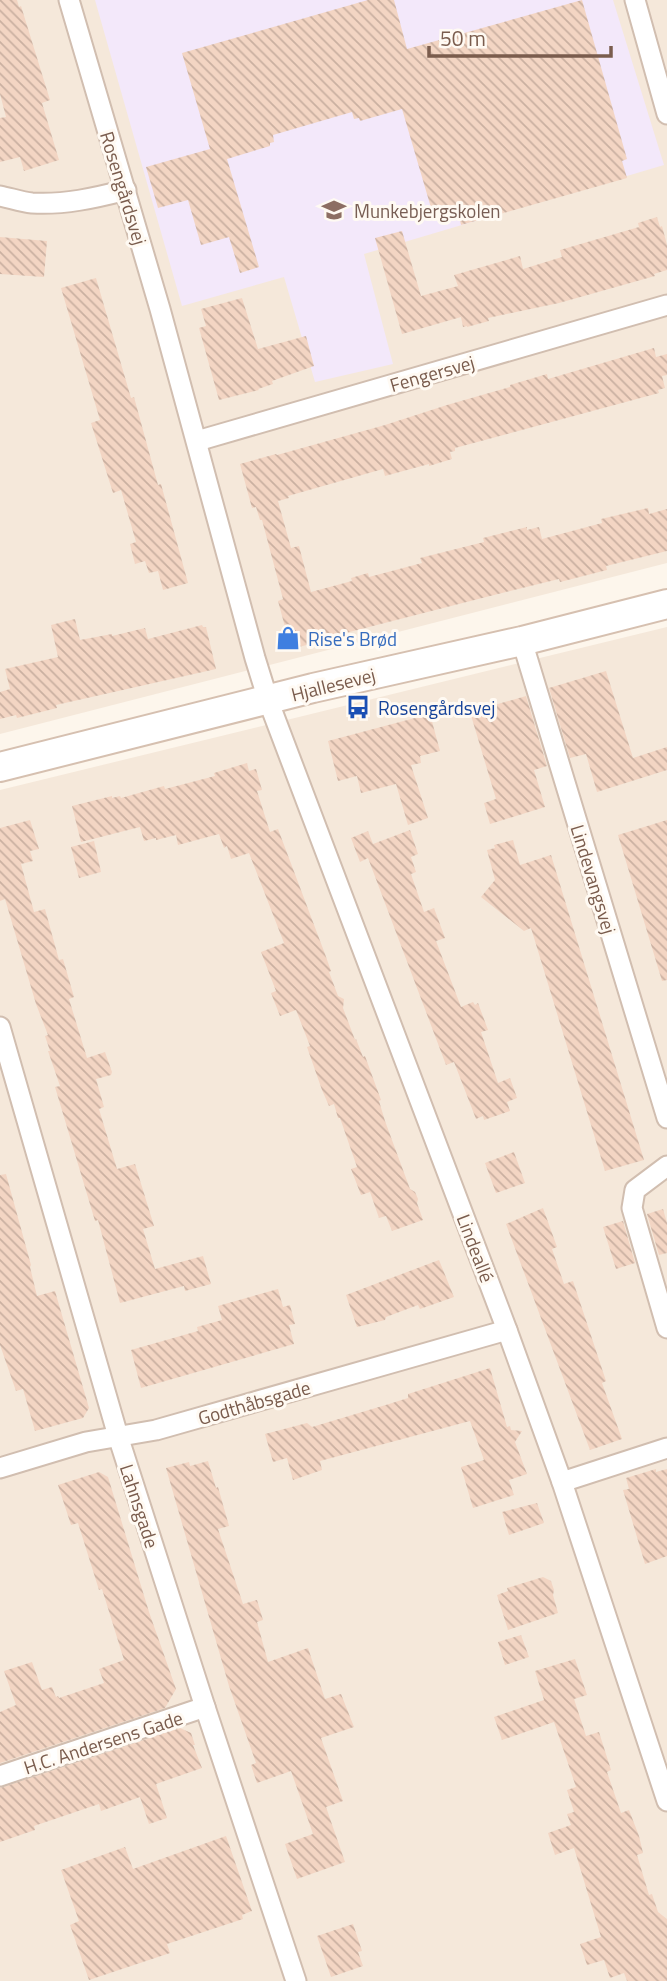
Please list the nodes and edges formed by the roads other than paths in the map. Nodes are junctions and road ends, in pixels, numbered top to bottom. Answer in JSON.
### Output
{"nodes":[{"id":1,"x":69,"y":0,"type":"edge"},
{"id":2,"x":635,"y":0,"type":"edge"},
{"id":3,"x":667,"y":114,"type":"edge"},
{"id":4,"x":126,"y":190,"type":"junction"},
{"id":5,"x":0,"y":196,"type":"edge"},
{"id":6,"x":667,"y":305,"type":"edge"},
{"id":7,"x":197,"y":442,"type":"junction"},
{"id":8,"x":667,"y":604,"type":"edge"},
{"id":9,"x":522,"y":640,"type":"junction"},
{"id":10,"x":268,"y":700,"type":"junction"},
{"id":11,"x":0,"y":767,"type":"edge"},
{"id":12,"x":0,"y":1027,"type":"edge"},
{"id":13,"x":667,"y":1118,"type":"edge"},
{"id":14,"x":667,"y":1166,"type":"edge"},
{"id":15,"x":667,"y":1328,"type":"edge"},
{"id":16,"x":507,"y":1330,"type":"junction"},
{"id":17,"x":118,"y":1436,"type":"junction"},
{"id":18,"x":667,"y":1448,"type":"edge"},
{"id":19,"x":0,"y":1468,"type":"edge"},
{"id":20,"x":562,"y":1482,"type":"junction"},
{"id":21,"x":205,"y":1707,"type":"junction"},
{"id":22,"x":0,"y":1776,"type":"edge"},
{"id":23,"x":667,"y":1801,"type":"edge"},
{"id":24,"x":296,"y":1981,"type":"edge"}],
"edges":[{"from":1,"to":4,"type":"street","name":"Rosengårdsvej"},
{"from":2,"to":3,"type":"street"},
{"from":4,"to":5,"type":"street"},
{"from":4,"to":7,"type":"street","name":"Rosengårdsvej"},
{"from":6,"to":7,"type":"street","name":"Fengersvej"},
{"from":7,"to":10,"type":"street","name":"Rosengårdsvej"},
{"from":8,"to":9,"type":"street","name":"Hjallesevej"},
{"from":9,"to":10,"type":"street","name":"Hjallesevej"},
{"from":9,"to":13,"type":"street","name":"Lindevangsvej"},
{"from":10,"to":11,"type":"street","name":"Hjallesevej"},
{"from":10,"to":16,"type":"street","name":"Lindeallé"},
{"from":12,"to":17,"type":"street","name":"Lahnsgade"},
{"from":14,"to":15,"type":"street"},
{"from":16,"to":17,"type":"street","name":"Godthåbsgade"},
{"from":16,"to":20,"type":"street","name":"Lindeallé"},
{"from":17,"to":19,"type":"street","name":"Godthåbsgade"},
{"from":17,"to":21,"type":"street","name":"Lahnsgade"},
{"from":18,"to":20,"type":"street"},
{"from":20,"to":23,"type":"street","name":"Lindeallé"},
{"from":21,"to":22,"type":"street","name":"H.C. Andersens Gade"},
{"from":21,"to":24,"type":"street","name":"Lahnsgade"}]}
